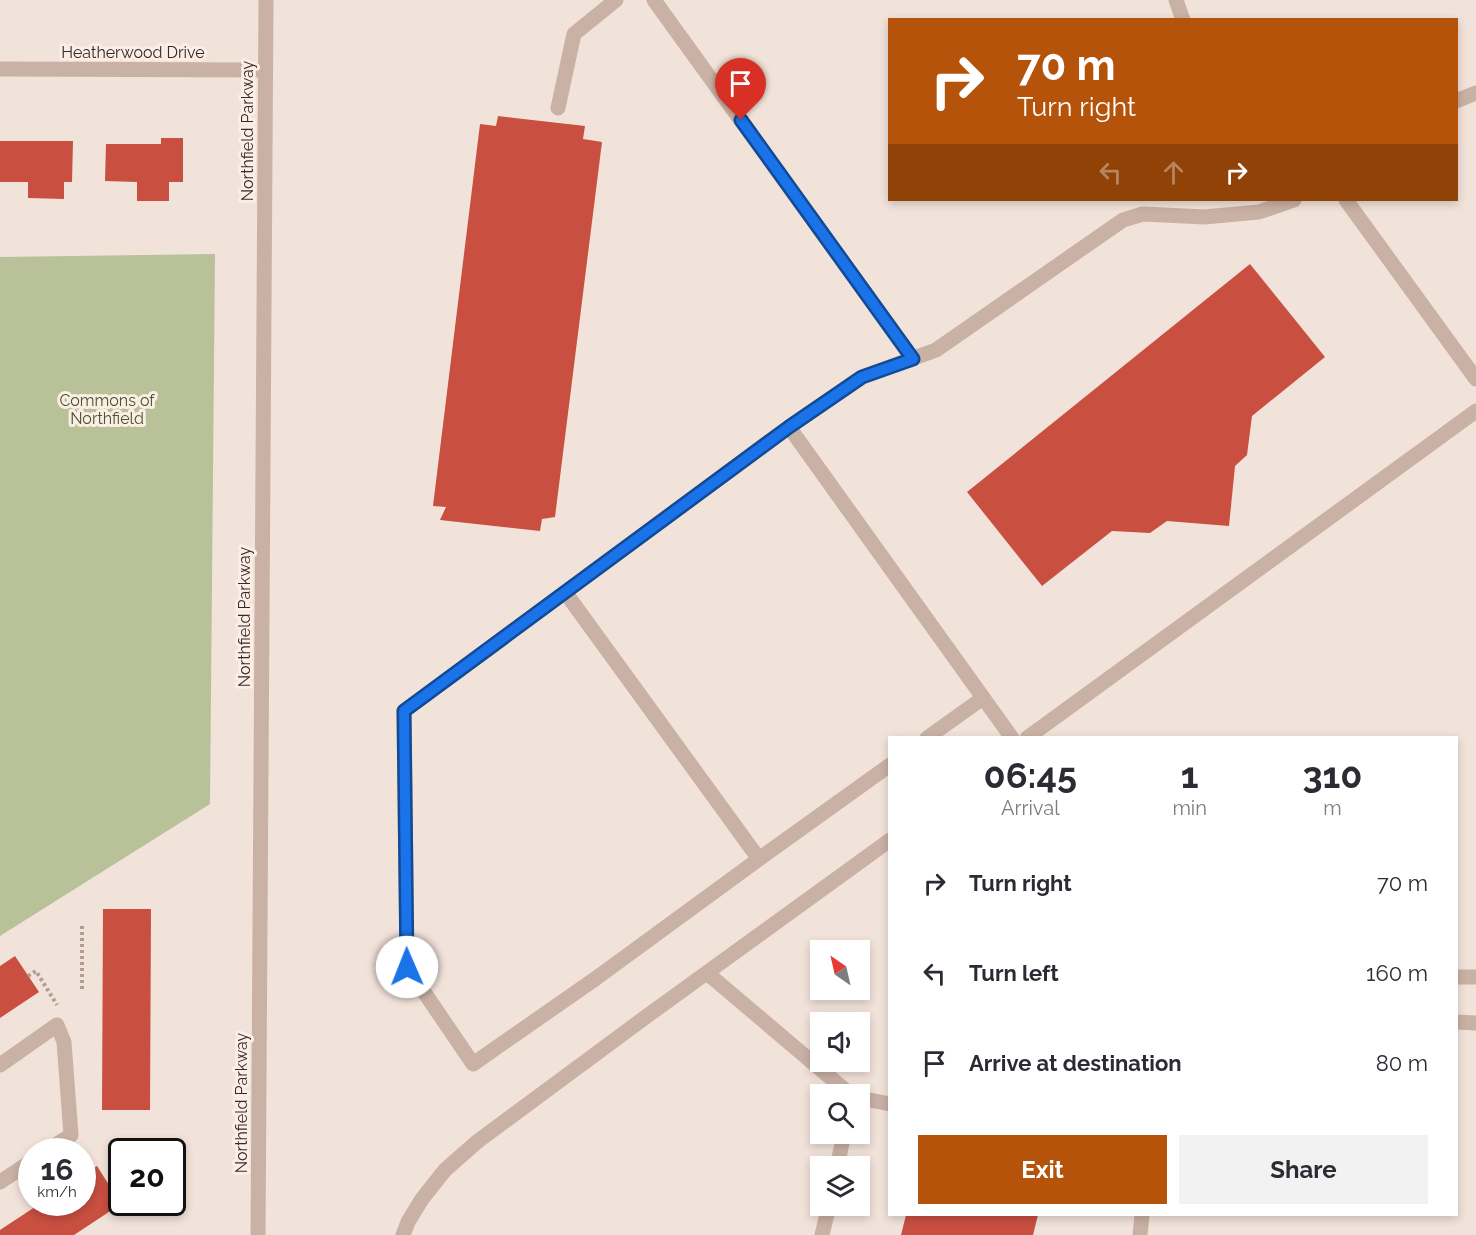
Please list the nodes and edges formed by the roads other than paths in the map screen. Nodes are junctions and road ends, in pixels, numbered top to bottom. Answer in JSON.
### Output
{"nodes":[{"id":1,"x":266,"y":0,"type":"edge"},
{"id":2,"x":616,"y":0,"type":"edge"},
{"id":3,"x":654,"y":0,"type":"edge"},
{"id":4,"x":1176,"y":0,"type":"edge"},
{"id":5,"x":1182,"y":18,"type":"edge"},
{"id":6,"x":0,"y":69,"type":"edge"},
{"id":7,"x":265,"y":70,"type":"junction"},
{"id":8,"x":1476,"y":93,"type":"edge"},
{"id":9,"x":1458,"y":100,"type":"edge"},
{"id":10,"x":558,"y":108,"type":"dead end"},
{"id":11,"x":1291,"y":201,"type":"edge"},
{"id":12,"x":1347,"y":201,"type":"edge"},
{"id":13,"x":913,"y":359,"type":"junction"},
{"id":14,"x":1476,"y":379,"type":"edge"},
{"id":15,"x":1476,"y":411,"type":"edge"},
{"id":16,"x":789,"y":427,"type":"junction"},
{"id":17,"x":565,"y":592,"type":"junction"},
{"id":18,"x":983,"y":698,"type":"junction"},
{"id":19,"x":930,"y":736,"type":"edge"},
{"id":20,"x":1011,"y":736,"type":"edge"},
{"id":21,"x":1030,"y":736,"type":"edge"},
{"id":22,"x":888,"y":766,"type":"edge"},
{"id":23,"x":888,"y":841,"type":"edge"},
{"id":24,"x":759,"y":859,"type":"junction"},
{"id":25,"x":706,"y":973,"type":"junction"},
{"id":26,"x":1458,"y":977,"type":"edge"},
{"id":27,"x":1476,"y":977,"type":"edge"},
{"id":28,"x":1458,"y":1022,"type":"edge"},
{"id":29,"x":1476,"y":1023,"type":"edge"},
{"id":30,"x":0,"y":1065,"type":"edge"},
{"id":31,"x":838,"y":1084,"type":"edge"},
{"id":32,"x":870,"y":1100,"type":"edge"},
{"id":33,"x":888,"y":1104,"type":"edge"},
{"id":34,"x":66,"y":1138,"type":"edge"},
{"id":35,"x":18,"y":1170,"type":"edge"},
{"id":36,"x":0,"y":1182,"type":"edge"},
{"id":37,"x":826,"y":1216,"type":"edge"},
{"id":38,"x":1142,"y":1216,"type":"edge"},
{"id":39,"x":258,"y":1235,"type":"edge"},
{"id":40,"x":403,"y":1235,"type":"edge"},
{"id":41,"x":822,"y":1235,"type":"edge"},
{"id":42,"x":1140,"y":1235,"type":"edge"}],
"edges":[{"from":1,"to":7,"type":"street","name":"Northfield Parkway"},
{"from":2,"to":10,"type":"street"},
{"from":3,"to":13,"type":"street"},
{"from":4,"to":5,"type":"street"},
{"from":6,"to":7,"type":"street","name":"Heatherwood Drive"},
{"from":7,"to":39,"type":"street","name":"Northfield Parkway"},
{"from":8,"to":9,"type":"street"},
{"from":11,"to":13,"type":"street"},
{"from":12,"to":14,"type":"street"},
{"from":13,"to":16,"type":"street"},
{"from":15,"to":21,"type":"street"},
{"from":16,"to":17,"type":"street"},
{"from":16,"to":18,"type":"street"},
{"from":17,"to":24,"type":"street"},
{"from":17,"to":24,"type":"street"},
{"from":18,"to":19,"type":"street"},
{"from":18,"to":20,"type":"street"},
{"from":22,"to":24,"type":"street"},
{"from":23,"to":25,"type":"street"},
{"from":25,"to":31,"type":"street"},
{"from":25,"to":40,"type":"street"},
{"from":26,"to":27,"type":"street"},
{"from":28,"to":29,"type":"street"},
{"from":30,"to":34,"type":"street"},
{"from":32,"to":33,"type":"street"},
{"from":35,"to":36,"type":"street"},
{"from":37,"to":41,"type":"street"},
{"from":38,"to":42,"type":"street"}]}
